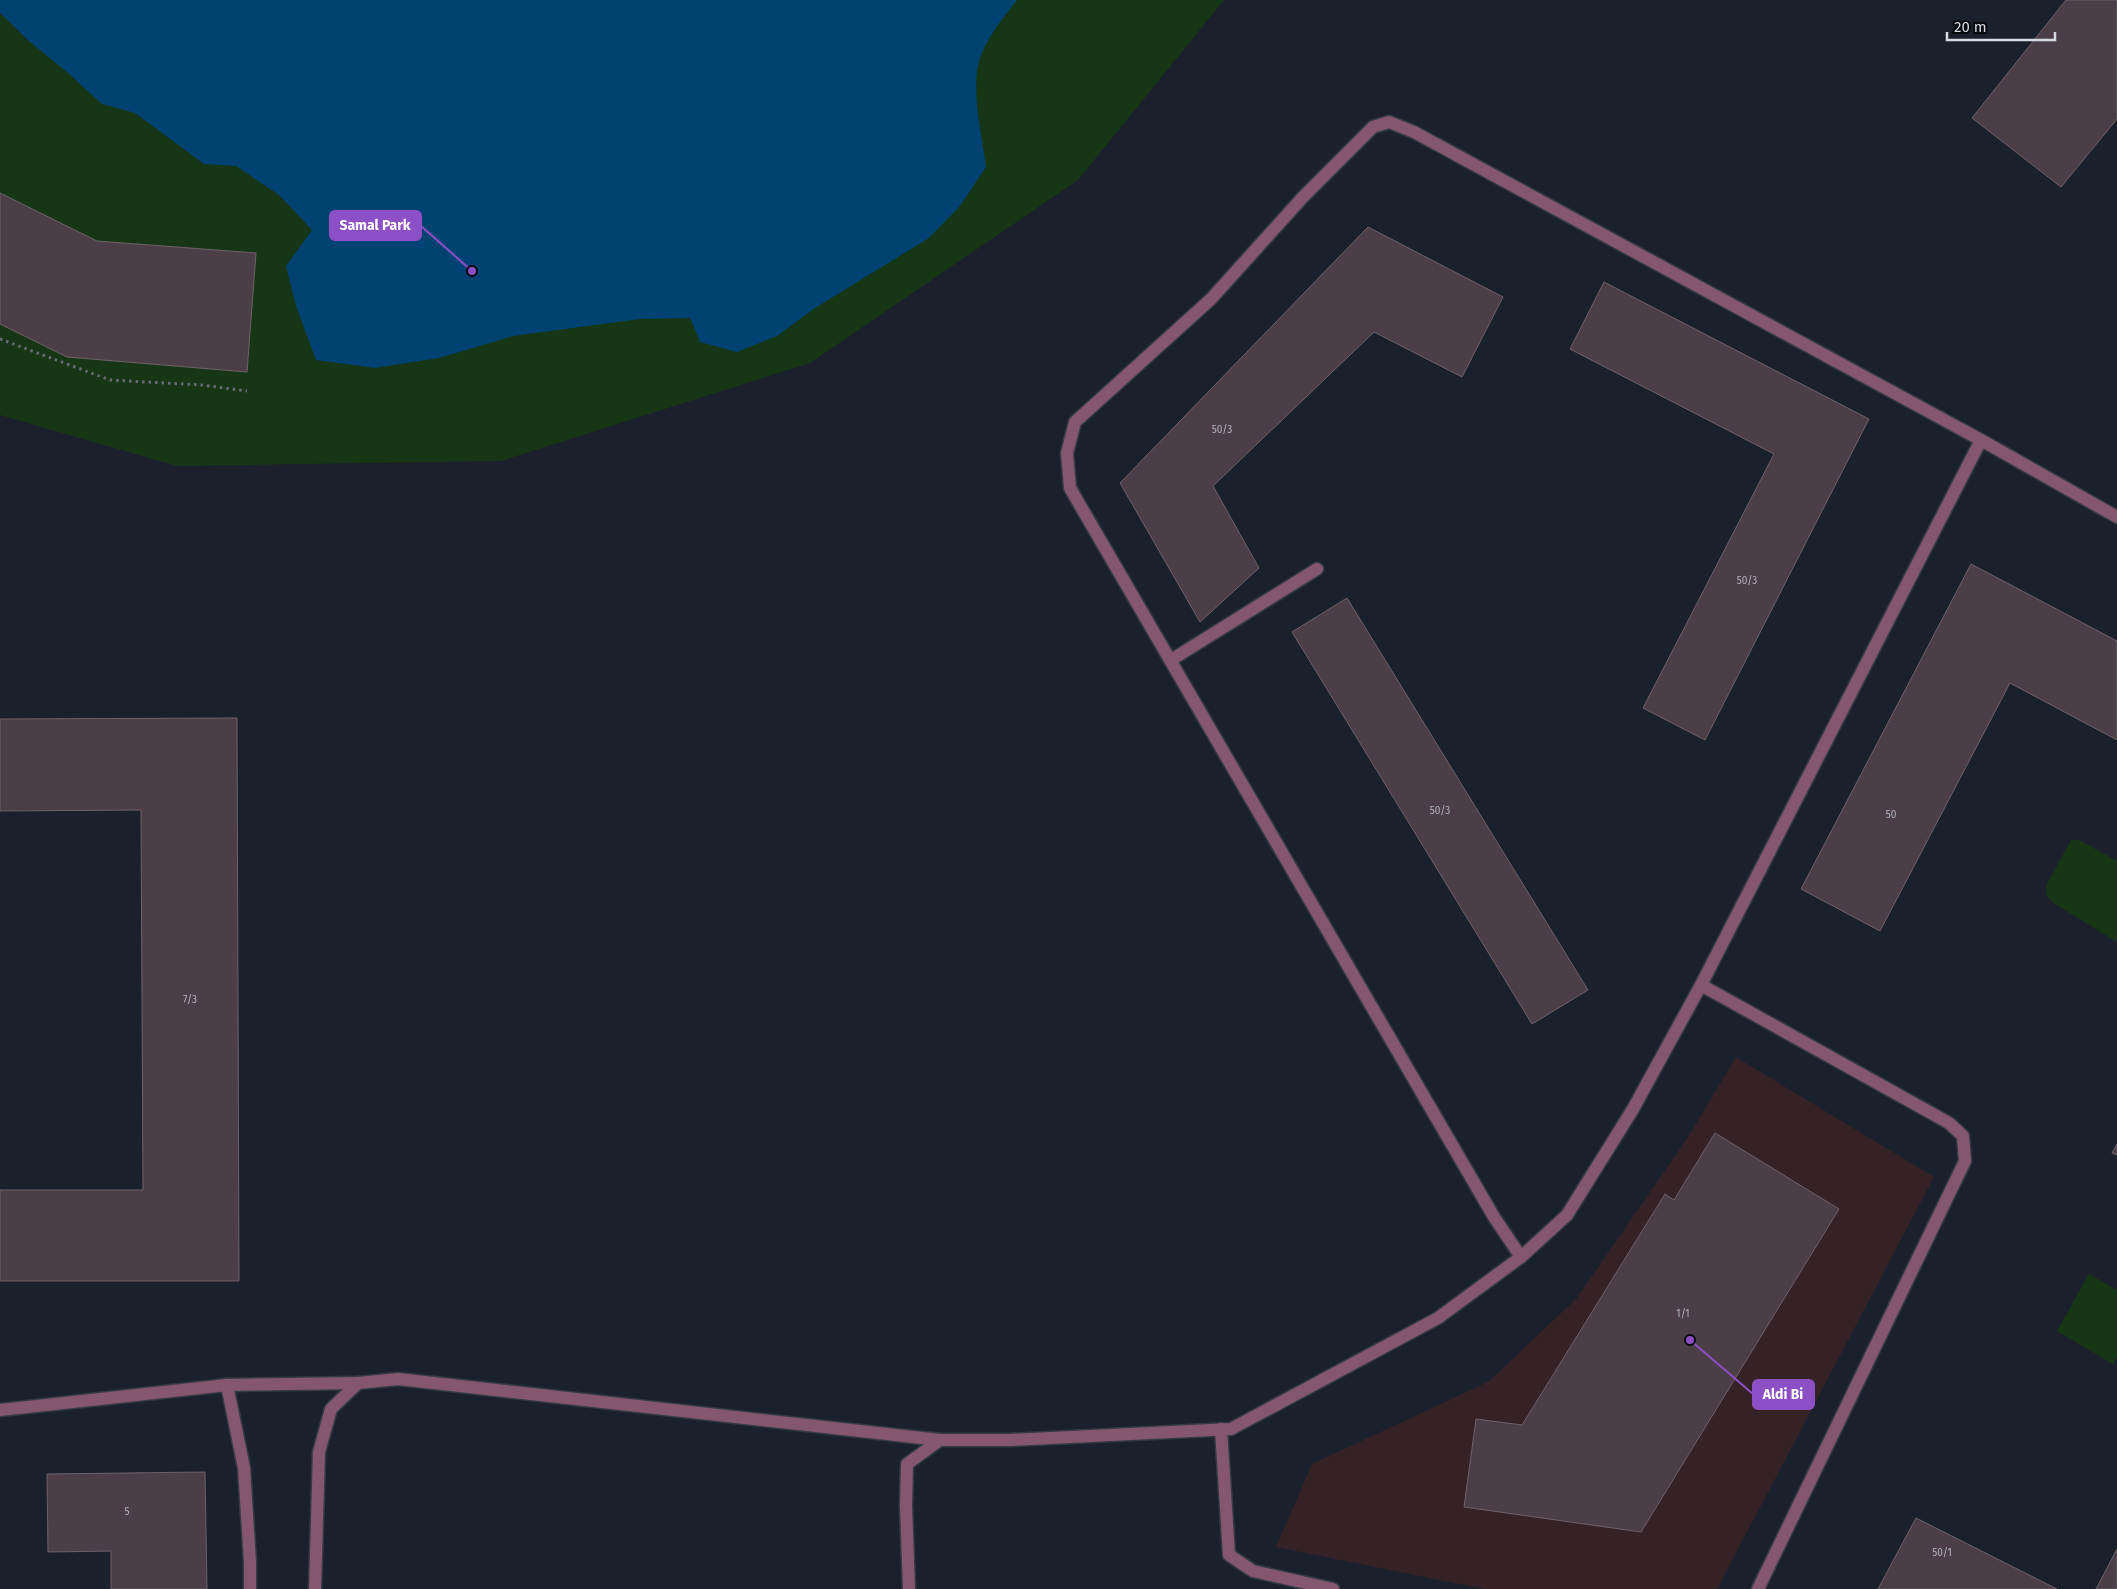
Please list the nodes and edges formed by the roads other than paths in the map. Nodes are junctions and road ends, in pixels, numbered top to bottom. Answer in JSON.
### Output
{"nodes":[{"id":1,"x":1981,"y":440,"type":"junction"},
{"id":2,"x":2117,"y":517,"type":"edge"},
{"id":3,"x":1317,"y":569,"type":"dead end"},
{"id":4,"x":1171,"y":660,"type":"junction"},
{"id":5,"x":1701,"y":985,"type":"junction"},
{"id":6,"x":1521,"y":1257,"type":"junction"},
{"id":7,"x":358,"y":1383,"type":"junction"},
{"id":8,"x":227,"y":1385,"type":"junction"},
{"id":9,"x":0,"y":1410,"type":"edge"},
{"id":10,"x":1221,"y":1429,"type":"junction"},
{"id":11,"x":940,"y":1440,"type":"junction"},
{"id":12,"x":250,"y":1589,"type":"edge"},
{"id":13,"x":316,"y":1589,"type":"edge"},
{"id":14,"x":909,"y":1589,"type":"edge"},
{"id":15,"x":1333,"y":1589,"type":"edge"},
{"id":16,"x":1758,"y":1589,"type":"edge"}],
"edges":[{"from":1,"to":2,"type":"lane"},
{"from":1,"to":4,"type":"lane"},
{"from":1,"to":5,"type":"lane"},
{"from":3,"to":4,"type":"lane"},
{"from":4,"to":6,"type":"lane"},
{"from":5,"to":6,"type":"lane"},
{"from":5,"to":16,"type":"lane"},
{"from":6,"to":10,"type":"lane"},
{"from":7,"to":8,"type":"lane"},
{"from":7,"to":11,"type":"lane"},
{"from":7,"to":13,"type":"lane"},
{"from":8,"to":9,"type":"lane"},
{"from":8,"to":12,"type":"lane"},
{"from":10,"to":11,"type":"lane"},
{"from":10,"to":15,"type":"lane"},
{"from":11,"to":14,"type":"lane"}]}
